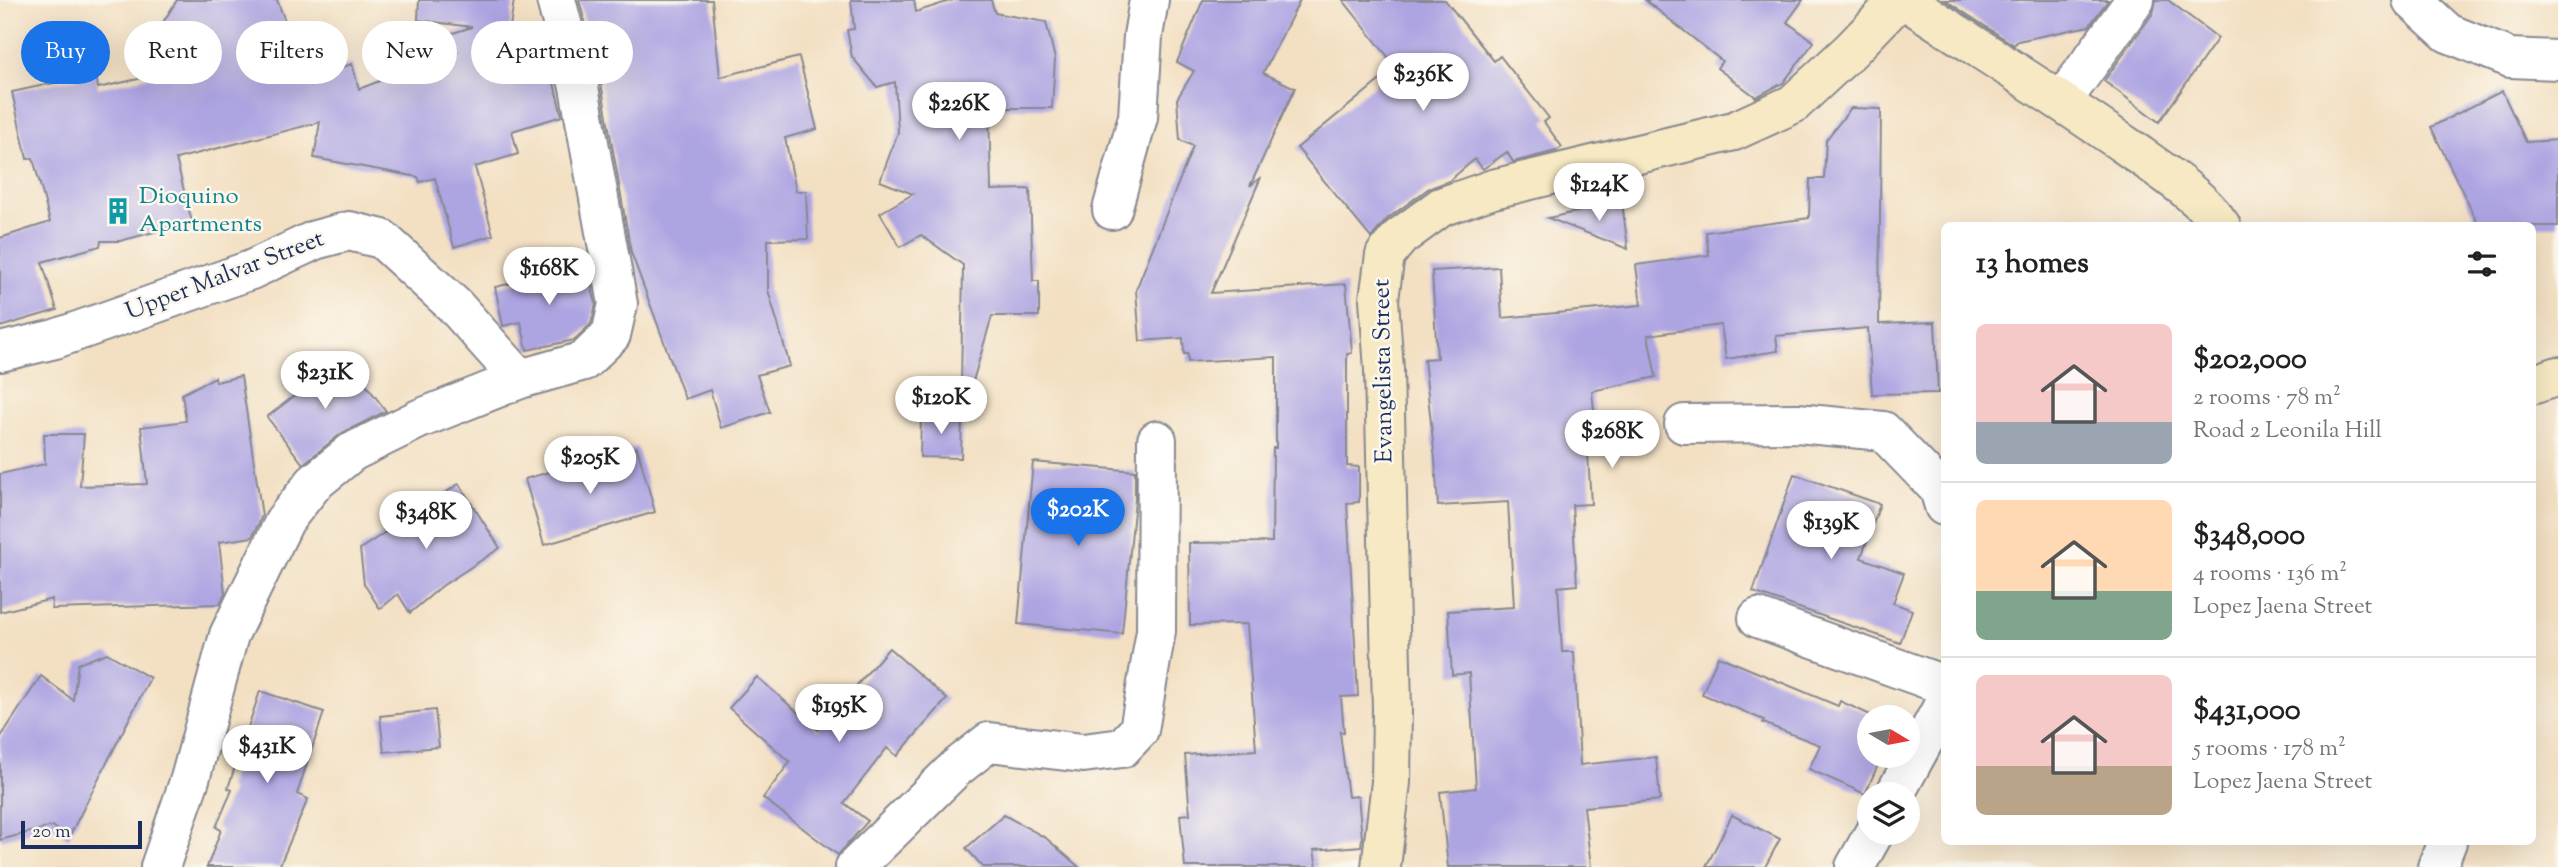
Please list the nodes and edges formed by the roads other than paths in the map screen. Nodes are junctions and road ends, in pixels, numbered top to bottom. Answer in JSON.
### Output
{"nodes":[{"id":1,"x":556,"y":0,"type":"edge"},
{"id":2,"x":1149,"y":0,"type":"edge"},
{"id":3,"x":1899,"y":0,"type":"edge"},
{"id":4,"x":1905,"y":0,"type":"edge"},
{"id":5,"x":2135,"y":0,"type":"edge"},
{"id":6,"x":2412,"y":0,"type":"edge"},
{"id":7,"x":2558,"y":60,"type":"edge"},
{"id":8,"x":2062,"y":102,"type":"junction"},
{"id":9,"x":1112,"y":210,"type":"dead end"},
{"id":10,"x":2219,"y":222,"type":"edge"},
{"id":11,"x":0,"y":352,"type":"edge"},
{"id":12,"x":2558,"y":376,"type":"edge"},
{"id":13,"x":520,"y":379,"type":"junction"},
{"id":14,"x":2536,"y":384,"type":"edge"},
{"id":15,"x":1684,"y":424,"type":"dead end"},
{"id":16,"x":1157,"y":440,"type":"dead end"},
{"id":17,"x":1941,"y":496,"type":"edge"},
{"id":18,"x":1758,"y":618,"type":"dead end"},
{"id":19,"x":1941,"y":684,"type":"edge"},
{"id":20,"x":1941,"y":710,"type":"edge"},
{"id":21,"x":1902,"y":782,"type":"edge"},
{"id":22,"x":1867,"y":845,"type":"edge"},
{"id":23,"x":2446,"y":845,"type":"edge"},
{"id":24,"x":869,"y":863,"type":"edge"},
{"id":25,"x":160,"y":867,"type":"edge"},
{"id":26,"x":1381,"y":867,"type":"edge"},
{"id":27,"x":1855,"y":867,"type":"edge"},
{"id":28,"x":2437,"y":867,"type":"edge"}],
"edges":[{"from":1,"to":13,"type":"street"},
{"from":2,"to":9,"type":"street"},
{"from":3,"to":26,"type":"street","name":"Evangelista Street"},
{"from":4,"to":8,"type":"street"},
{"from":5,"to":8,"type":"street"},
{"from":6,"to":7,"type":"street"},
{"from":8,"to":10,"type":"street"},
{"from":11,"to":13,"type":"street","name":"Upper Malvar Street"},
{"from":12,"to":14,"type":"street"},
{"from":13,"to":25,"type":"street"},
{"from":15,"to":17,"type":"street"},
{"from":16,"to":24,"type":"street"},
{"from":18,"to":19,"type":"street"},
{"from":20,"to":21,"type":"street"},
{"from":22,"to":27,"type":"street"},
{"from":23,"to":28,"type":"street"}]}
